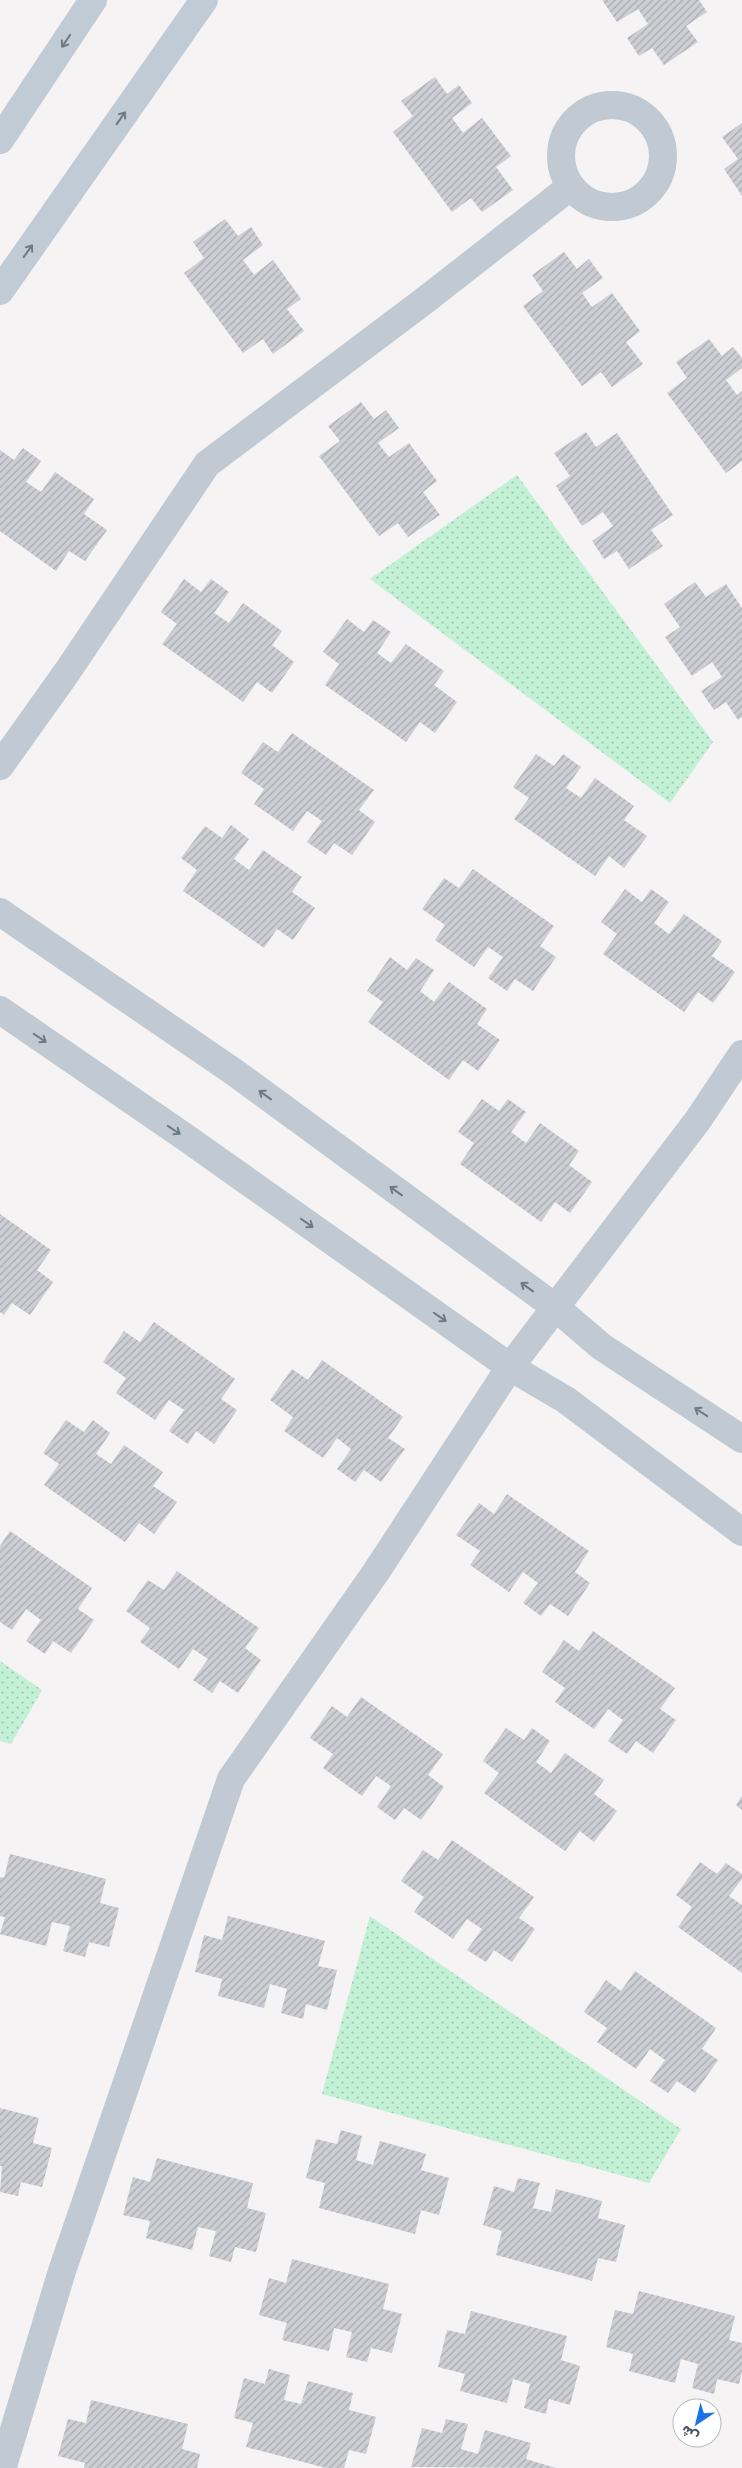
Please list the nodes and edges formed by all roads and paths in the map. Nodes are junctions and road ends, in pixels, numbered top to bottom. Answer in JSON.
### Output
{"nodes":[{"id":1,"x":93,"y":0,"type":"edge"},
{"id":2,"x":204,"y":0,"type":"edge"},
{"id":3,"x":0,"y":140,"type":"edge"},
{"id":4,"x":570,"y":187,"type":"dead end"},
{"id":5,"x":0,"y":291,"type":"edge"},
{"id":6,"x":0,"y":766,"type":"edge"},
{"id":7,"x":0,"y":912,"type":"edge"},
{"id":8,"x":0,"y":1010,"type":"edge"},
{"id":9,"x":742,"y":1054,"type":"edge"},
{"id":10,"x":555,"y":1307,"type":"junction"},
{"id":11,"x":510,"y":1367,"type":"junction"},
{"id":12,"x":742,"y":1439,"type":"edge"},
{"id":13,"x":742,"y":1532,"type":"edge"},
{"id":14,"x":6,"y":2465,"type":"edge"}],
"edges":[{"from":1,"to":3,"type":"street","one_way":true},
{"from":5,"to":2,"type":"street","one_way":true},
{"from":4,"to":6,"type":"street"},
{"from":10,"to":7,"type":"street","one_way":true},
{"from":8,"to":11,"type":"street","one_way":true},
{"from":9,"to":10,"type":"street"},
{"from":10,"to":11,"type":"street"},
{"from":12,"to":10,"type":"street","one_way":true},
{"from":11,"to":13,"type":"street"},
{"from":11,"to":14,"type":"street"}]}
